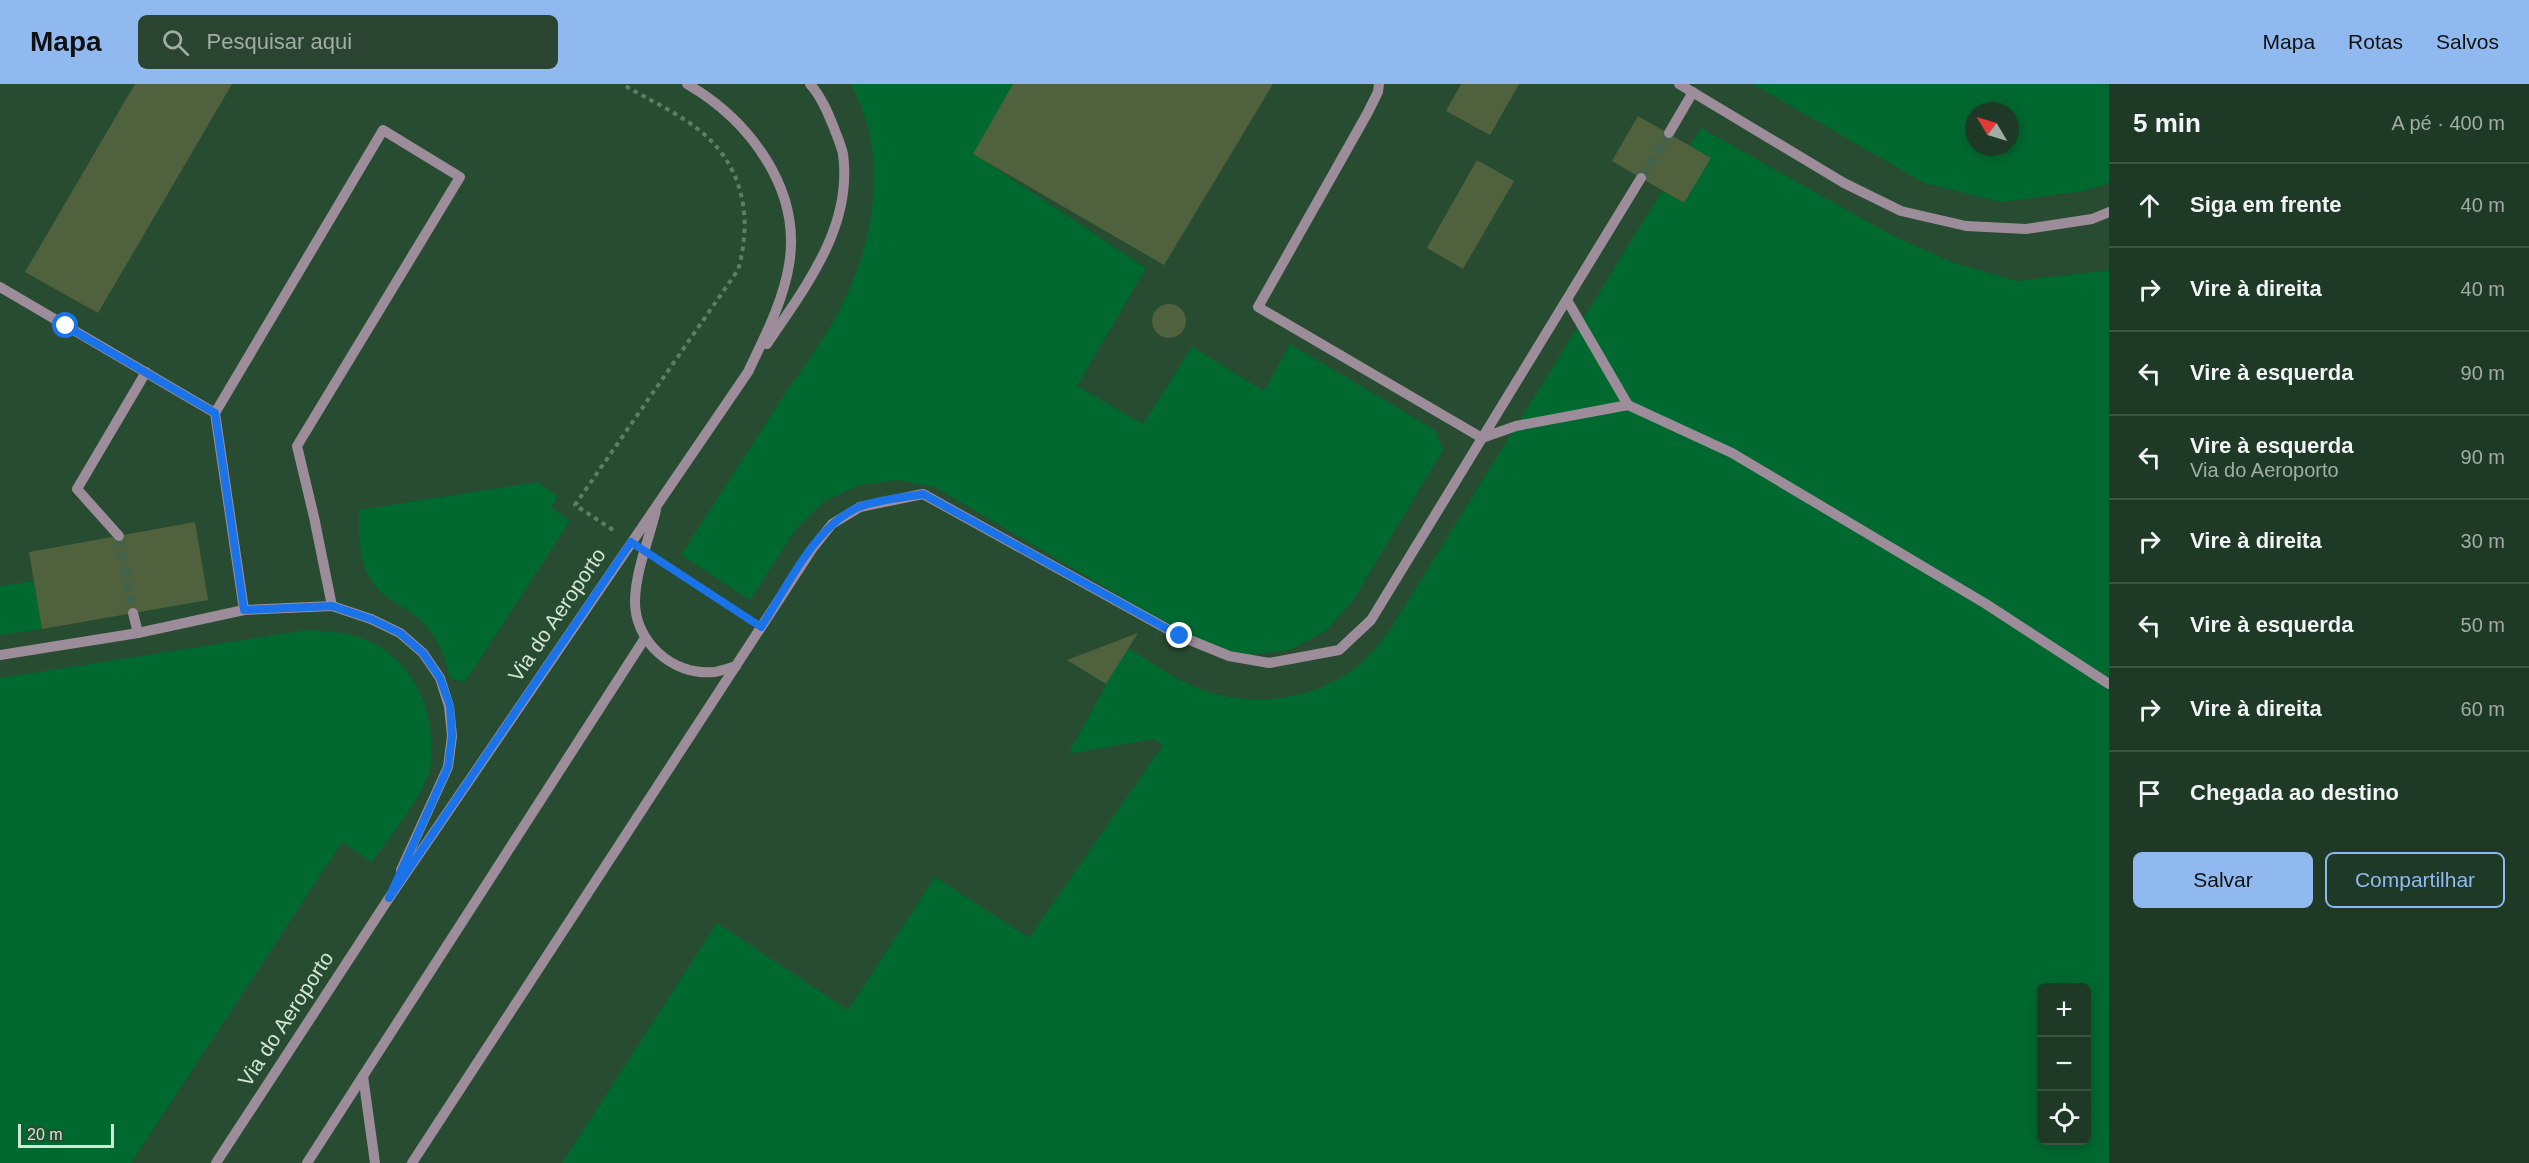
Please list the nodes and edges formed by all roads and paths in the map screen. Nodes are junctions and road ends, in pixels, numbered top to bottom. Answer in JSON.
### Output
{"nodes":[{"id":1,"x":622,"y":84,"type":"edge"},
{"id":2,"x":687,"y":84,"type":"edge"},
{"id":3,"x":810,"y":84,"type":"edge"},
{"id":4,"x":1379,"y":84,"type":"edge"},
{"id":5,"x":1679,"y":84,"type":"edge"},
{"id":6,"x":1693,"y":92,"type":"junction"},
{"id":7,"x":1669,"y":133,"type":"tunnel mouth"},
{"id":8,"x":1641,"y":178,"type":"tunnel mouth"},
{"id":9,"x":2109,"y":212,"type":"edge"},
{"id":10,"x":0,"y":287,"type":"edge"},
{"id":11,"x":1567,"y":300,"type":"junction"},
{"id":12,"x":146,"y":372,"type":"junction"},
{"id":13,"x":748,"y":372,"type":"junction"},
{"id":14,"x":1628,"y":405,"type":"junction"},
{"id":15,"x":215,"y":413,"type":"junction"},
{"id":16,"x":1482,"y":438,"type":"junction"},
{"id":17,"x":658,"y":504,"type":"junction"},
{"id":18,"x":119,"y":536,"type":"tunnel mouth"},
{"id":19,"x":631,"y":542,"type":"junction"},
{"id":20,"x":645,"y":551,"type":"junction"},
{"id":21,"x":332,"y":606,"type":"junction"},
{"id":22,"x":244,"y":610,"type":"junction"},
{"id":23,"x":133,"y":613,"type":"tunnel mouth"},
{"id":24,"x":761,"y":627,"type":"junction"},
{"id":25,"x":138,"y":633,"type":"junction"},
{"id":26,"x":645,"y":638,"type":"junction"},
{"id":27,"x":0,"y":655,"type":"edge"},
{"id":28,"x":736,"y":666,"type":"junction"},
{"id":29,"x":2109,"y":684,"type":"edge"},
{"id":30,"x":389,"y":898,"type":"junction"},
{"id":31,"x":363,"y":1076,"type":"junction"},
{"id":32,"x":216,"y":1163,"type":"edge"},
{"id":33,"x":307,"y":1163,"type":"edge"},
{"id":34,"x":375,"y":1163,"type":"edge"},
{"id":35,"x":412,"y":1163,"type":"edge"}],
"edges":[{"from":1,"to":19,"type":"path"},
{"from":2,"to":13,"type":"street","name":"Via do Aeroporto"},
{"from":3,"to":13,"type":"street"},
{"from":4,"to":16,"type":"street"},
{"from":5,"to":6,"type":"street"},
{"from":6,"to":7,"type":"street"},
{"from":6,"to":9,"type":"street"},
{"from":8,"to":11,"type":"street"},
{"from":10,"to":12,"type":"street"},
{"from":11,"to":14,"type":"street"},
{"from":11,"to":16,"type":"street"},
{"from":12,"to":15,"type":"street"},
{"from":12,"to":18,"type":"street"},
{"from":13,"to":17,"type":"street","name":"Via do Aeroporto"},
{"from":14,"to":16,"type":"street"},
{"from":14,"to":29,"type":"street"},
{"from":15,"to":21,"type":"street"},
{"from":15,"to":22,"type":"street"},
{"from":16,"to":24,"type":"street"},
{"from":17,"to":19,"type":"street","name":"Via do Aeroporto"},
{"from":17,"to":20,"type":"street"},
{"from":19,"to":30,"type":"street","name":"Via do Aeroporto"},
{"from":20,"to":24,"type":"path"},
{"from":20,"to":26,"type":"street"},
{"from":21,"to":22,"type":"street"},
{"from":21,"to":30,"type":"street"},
{"from":22,"to":25,"type":"street"},
{"from":23,"to":25,"type":"street"},
{"from":24,"to":28,"type":"street"},
{"from":25,"to":27,"type":"street"},
{"from":26,"to":28,"type":"street"},
{"from":26,"to":31,"type":"street"},
{"from":28,"to":35,"type":"street"},
{"from":30,"to":32,"type":"street","name":"Via do Aeroporto"},
{"from":31,"to":33,"type":"street"},
{"from":31,"to":34,"type":"street"}]}
